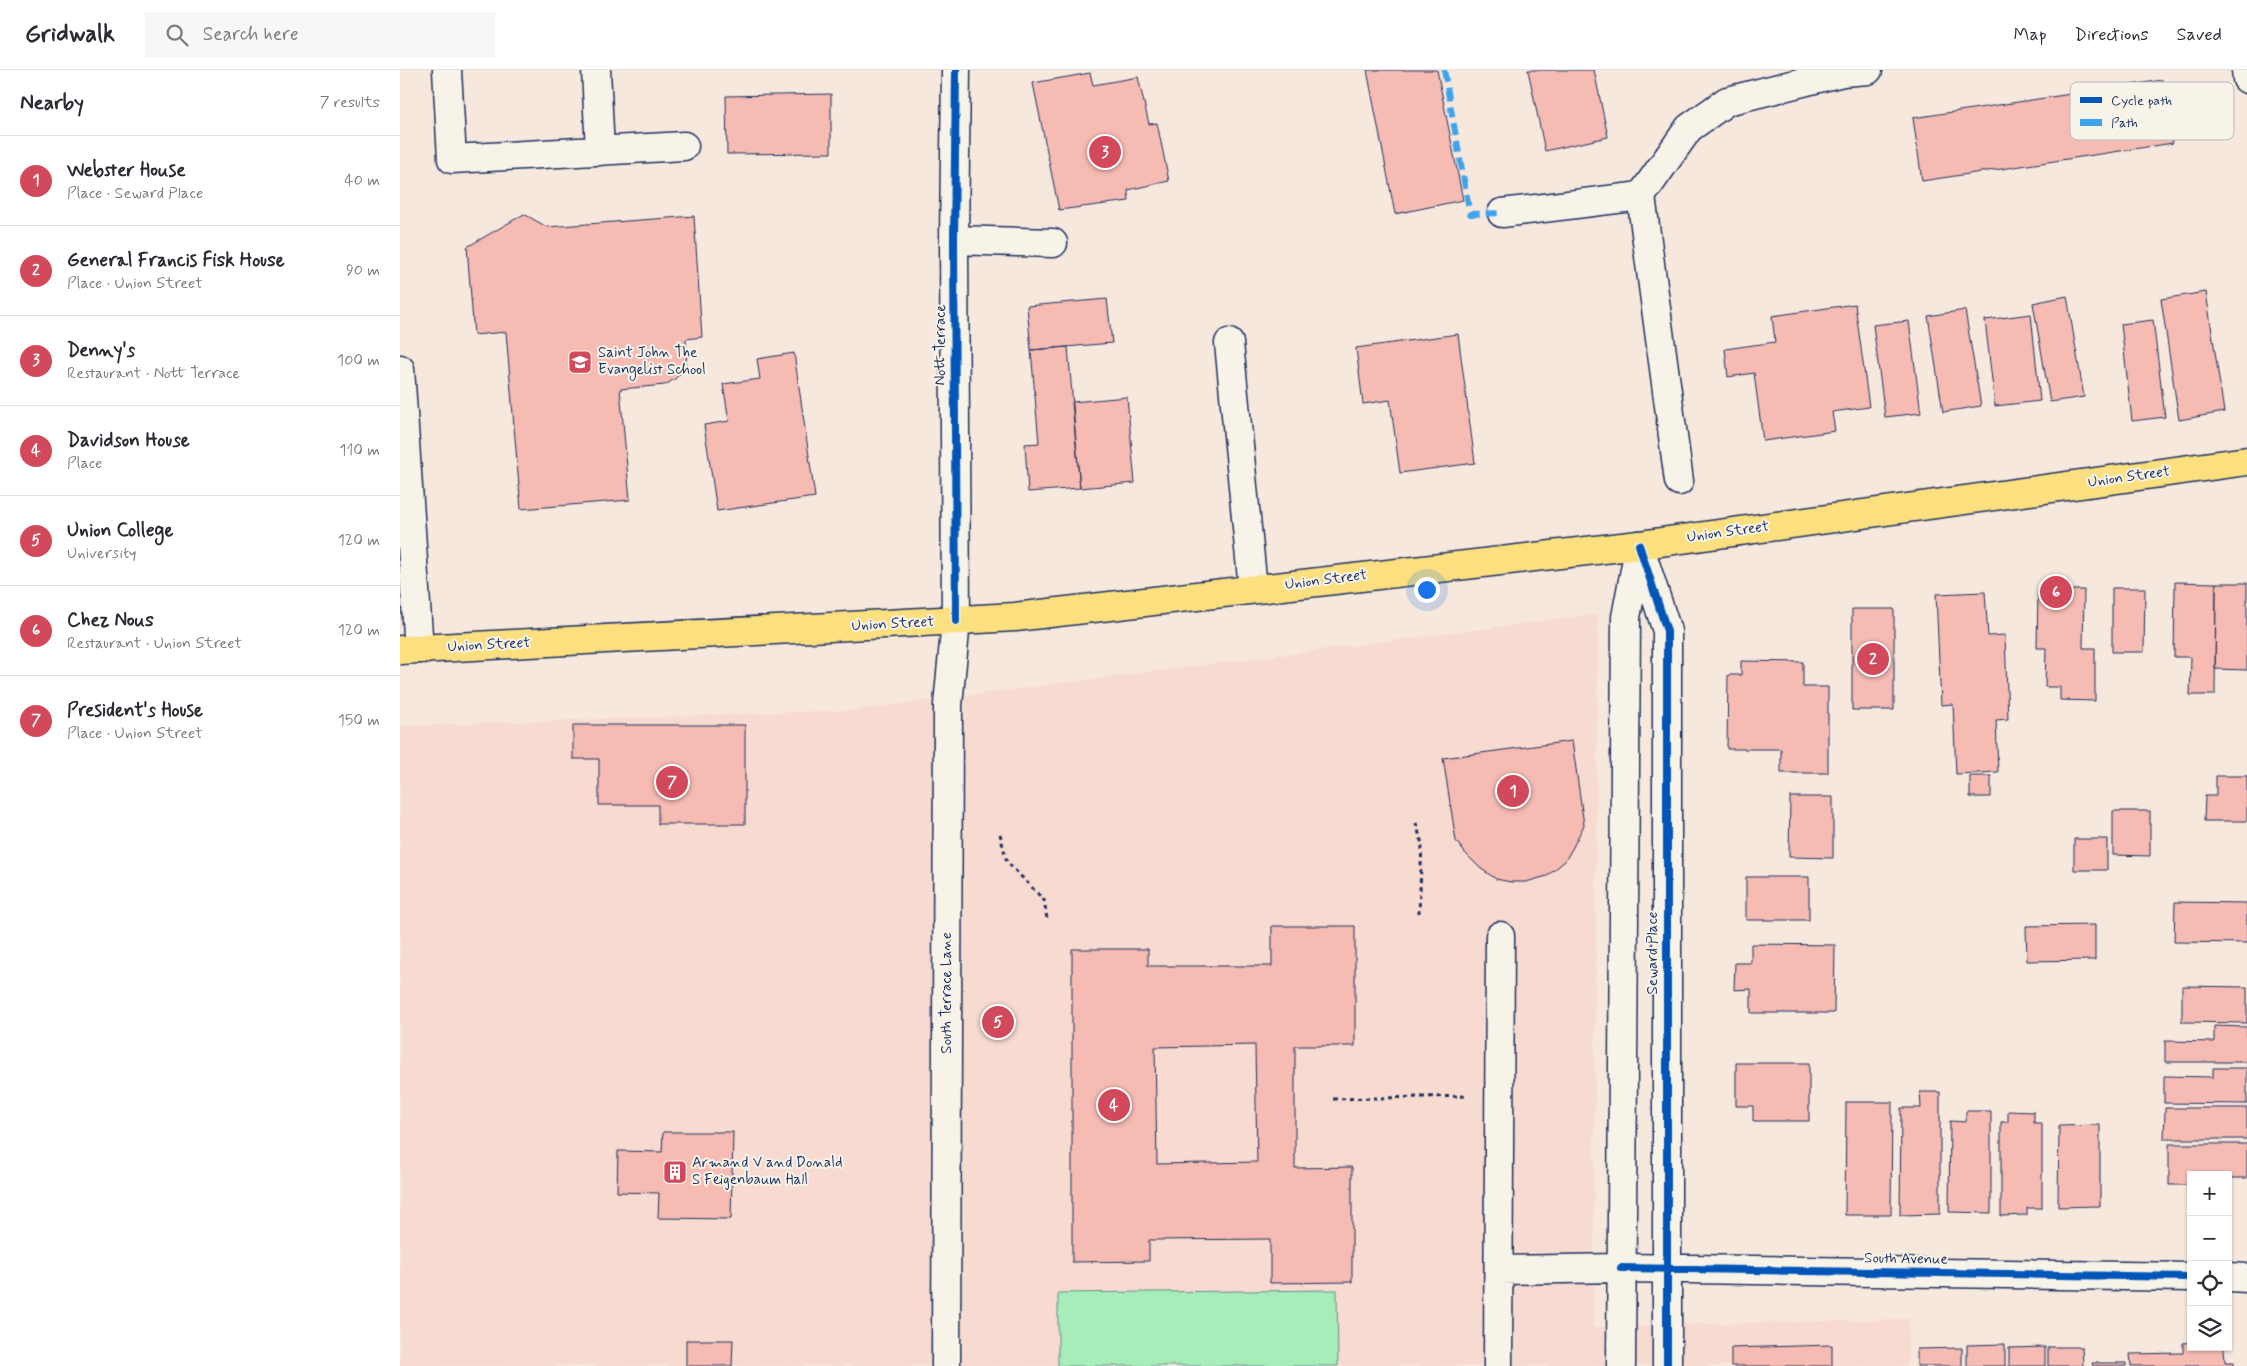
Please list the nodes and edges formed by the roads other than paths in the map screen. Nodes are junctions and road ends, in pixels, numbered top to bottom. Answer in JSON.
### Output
{"nodes":[{"id":1,"x":447,"y":70,"type":"edge"},
{"id":2,"x":596,"y":70,"type":"edge"},
{"id":3,"x":956,"y":70,"type":"edge"},
{"id":4,"x":1868,"y":70,"type":"edge"},
{"id":5,"x":2246,"y":70,"type":"edge"},
{"id":6,"x":2247,"y":79,"type":"edge"},
{"id":7,"x":684,"y":146,"type":"dead end"},
{"id":8,"x":600,"y":151,"type":"junction"},
{"id":9,"x":1641,"y":196,"type":"junction"},
{"id":10,"x":1502,"y":213,"type":"dead end"},
{"id":11,"x":954,"y":240,"type":"junction"},
{"id":12,"x":1053,"y":243,"type":"dead end"},
{"id":13,"x":1229,"y":343,"type":"dead end"},
{"id":14,"x":400,"y":369,"type":"edge"},
{"id":15,"x":2247,"y":461,"type":"edge"},
{"id":16,"x":1679,"y":481,"type":"dead end"},
{"id":17,"x":1639,"y":545,"type":"junction"},
{"id":18,"x":1253,"y":589,"type":"junction"},
{"id":19,"x":956,"y":621,"type":"junction"},
{"id":20,"x":409,"y":649,"type":"edge"},
{"id":21,"x":1500,"y":936,"type":"dead end"},
{"id":22,"x":1621,"y":1268,"type":"junction"},
{"id":23,"x":1667,"y":1269,"type":"junction"},
{"id":24,"x":1498,"y":1270,"type":"junction"},
{"id":25,"x":2187,"y":1277,"type":"edge"},
{"id":26,"x":2232,"y":1277,"type":"edge"},
{"id":27,"x":2247,"y":1278,"type":"edge"},
{"id":28,"x":946,"y":1366,"type":"edge"},
{"id":29,"x":1498,"y":1366,"type":"edge"},
{"id":30,"x":1620,"y":1366,"type":"edge"},
{"id":31,"x":1667,"y":1366,"type":"edge"}],
"edges":[{"from":1,"to":8,"type":"street"},
{"from":2,"to":8,"type":"street"},
{"from":3,"to":11,"type":"street","name":"Nott Terrace"},
{"from":4,"to":9,"type":"street"},
{"from":5,"to":6,"type":"street"},
{"from":7,"to":8,"type":"street"},
{"from":9,"to":10,"type":"street"},
{"from":9,"to":16,"type":"street"},
{"from":11,"to":12,"type":"street"},
{"from":11,"to":19,"type":"street","name":"Nott Terrace"},
{"from":13,"to":18,"type":"street"},
{"from":14,"to":20,"type":"street"},
{"from":15,"to":17,"type":"main road","name":"Union Street"},
{"from":17,"to":18,"type":"main road","name":"Union Street"},
{"from":17,"to":22,"type":"street","name":"Seward Place"},
{"from":17,"to":23,"type":"street","name":"Seward Place"},
{"from":18,"to":19,"type":"main road","name":"Union Street"},
{"from":19,"to":20,"type":"main road","name":"Union Street"},
{"from":19,"to":28,"type":"street","name":"South Terrace Lane"},
{"from":21,"to":24,"type":"street"},
{"from":22,"to":23,"type":"street","name":"South Avenue"},
{"from":22,"to":24,"type":"street","name":"South Avenue"},
{"from":22,"to":30,"type":"street","name":"Seward Place"},
{"from":23,"to":25,"type":"street","name":"South Avenue"},
{"from":23,"to":31,"type":"street","name":"Seward Place"},
{"from":24,"to":29,"type":"street"},
{"from":26,"to":27,"type":"street"}]}
